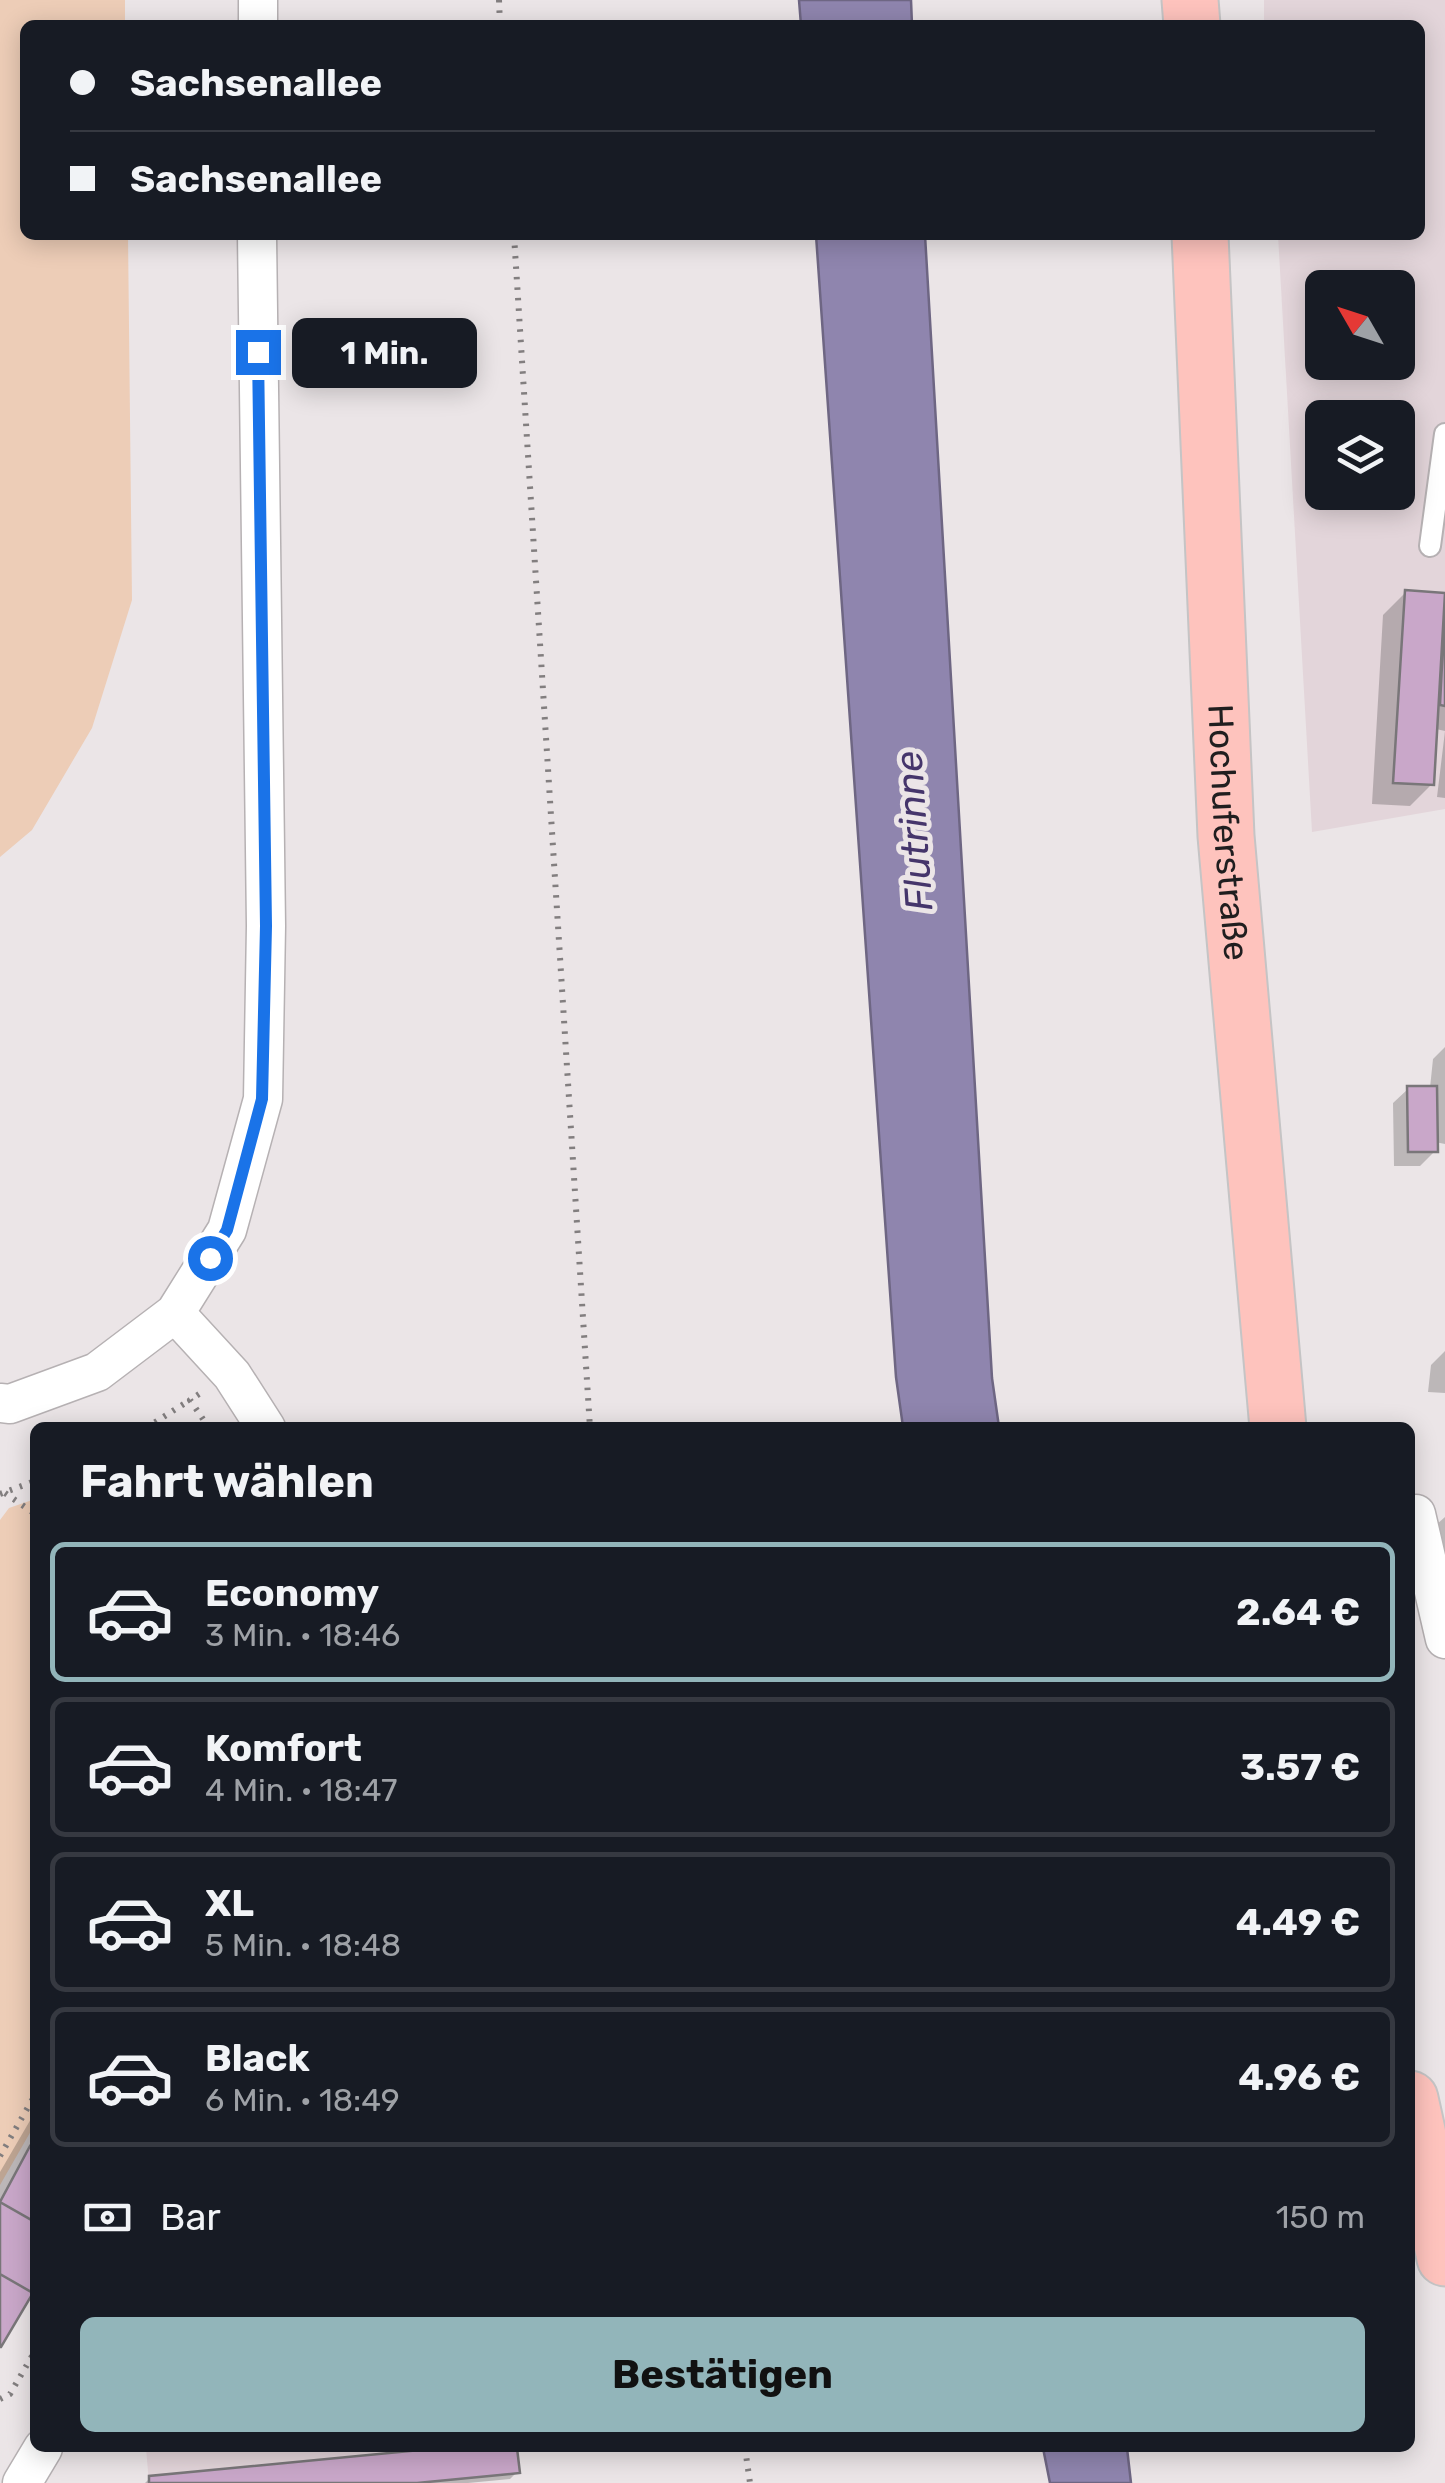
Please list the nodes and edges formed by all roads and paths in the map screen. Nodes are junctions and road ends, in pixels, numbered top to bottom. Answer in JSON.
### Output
{"nodes":[{"id":1,"x":257,"y":240,"type":"edge"},
{"id":2,"x":514,"y":240,"type":"edge"},
{"id":3,"x":1200,"y":240,"type":"edge"},
{"id":4,"x":1445,"y":434,"type":"edge"},
{"id":5,"x":1430,"y":546,"type":"dead end"},
{"id":6,"x":175,"y":1313,"type":"junction"},
{"id":7,"x":190,"y":1400,"type":"dead end"},
{"id":8,"x":0,"y":1403,"type":"edge"},
{"id":9,"x":155,"y":1422,"type":"edge"},
{"id":10,"x":262,"y":1422,"type":"edge"},
{"id":11,"x":590,"y":1422,"type":"edge"},
{"id":12,"x":1277,"y":1422,"type":"edge"},
{"id":13,"x":30,"y":1483,"type":"edge"},
{"id":14,"x":3,"y":1494,"type":"edge"},
{"id":15,"x":30,"y":1511,"type":"edge"},
{"id":16,"x":1416,"y":1514,"type":"dead end"},
{"id":17,"x":1445,"y":1640,"type":"edge"},
{"id":18,"x":30,"y":2104,"type":"edge"},
{"id":19,"x":1415,"y":2122,"type":"edge"},
{"id":20,"x":0,"y":2156,"type":"edge"},
{"id":21,"x":1445,"y":2258,"type":"edge"},
{"id":22,"x":30,"y":2360,"type":"edge"},
{"id":23,"x":0,"y":2399,"type":"edge"},
{"id":24,"x":40,"y":2452,"type":"edge"},
{"id":25,"x":745,"y":2452,"type":"edge"},
{"id":26,"x":22,"y":2483,"type":"edge"},
{"id":27,"x":750,"y":2483,"type":"edge"}],
"edges":[{"from":1,"to":6,"type":"street"},
{"from":2,"to":11,"type":"path"},
{"from":3,"to":12,"type":"main road","name":"Hochuferstraße"},
{"from":4,"to":5,"type":"lane"},
{"from":6,"to":8,"type":"street"},
{"from":6,"to":10,"type":"street"},
{"from":7,"to":9,"type":"path"},
{"from":13,"to":14,"type":"path"},
{"from":14,"to":15,"type":"path"},
{"from":16,"to":17,"type":"street"},
{"from":18,"to":20,"type":"path"},
{"from":19,"to":21,"type":"main road"},
{"from":22,"to":23,"type":"path"},
{"from":24,"to":26,"type":"street"},
{"from":25,"to":27,"type":"path"}]}
